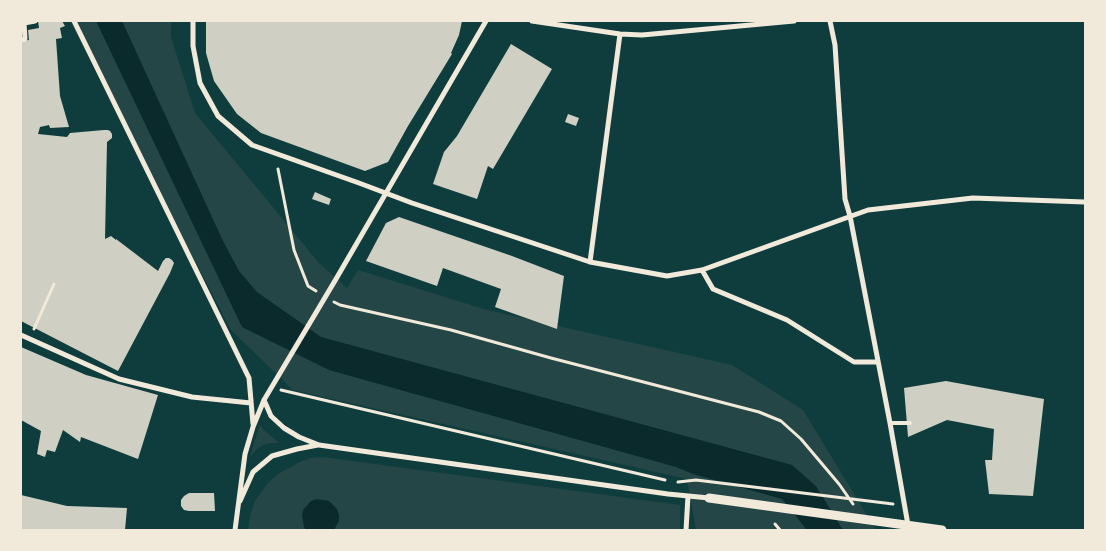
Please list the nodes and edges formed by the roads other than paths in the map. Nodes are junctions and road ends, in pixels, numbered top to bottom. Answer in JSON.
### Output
{"nodes":[{"id":1,"x":35,"y":21,"type":"edge"},
{"id":2,"x":74,"y":21,"type":"edge"},
{"id":3,"x":193,"y":21,"type":"edge"},
{"id":4,"x":486,"y":21,"type":"edge"},
{"id":5,"x":532,"y":21,"type":"edge"},
{"id":6,"x":794,"y":21,"type":"edge"},
{"id":7,"x":830,"y":21,"type":"edge"},
{"id":8,"x":620,"y":34,"type":"junction"},
{"id":9,"x":23,"y":39,"type":"edge"},
{"id":10,"x":386,"y":194,"type":"junction"},
{"id":11,"x":1085,"y":202,"type":"edge"},
{"id":12,"x":850,"y":216,"type":"junction"},
{"id":13,"x":590,"y":262,"type":"junction"},
{"id":14,"x":702,"y":270,"type":"junction"},
{"id":15,"x":21,"y":335,"type":"edge"},
{"id":16,"x":878,"y":362,"type":"junction"},
{"id":17,"x":264,"y":400,"type":"junction"},
{"id":18,"x":251,"y":403,"type":"junction"},
{"id":19,"x":890,"y":423,"type":"junction"},
{"id":20,"x":910,"y":423,"type":"dead end"},
{"id":21,"x":253,"y":427,"type":"junction"},
{"id":22,"x":319,"y":445,"type":"junction"},
{"id":23,"x":688,"y":496,"type":"junction"},
{"id":24,"x":709,"y":498,"type":"joint"},
{"id":25,"x":237,"y":507,"type":"junction"},
{"id":26,"x":908,"y":525,"type":"junction"},
{"id":27,"x":922,"y":528,"type":"edge"},
{"id":28,"x":235,"y":530,"type":"edge"},
{"id":29,"x":686,"y":530,"type":"edge"},
{"id":30,"x":942,"y":530,"type":"edge"}],
"edges":[{"from":1,"to":9,"type":"street"},
{"from":2,"to":18,"type":"street"},
{"from":3,"to":10,"type":"street"},
{"from":4,"to":10,"type":"street"},
{"from":5,"to":8,"type":"street"},
{"from":6,"to":8,"type":"street"},
{"from":7,"to":12,"type":"street"},
{"from":8,"to":13,"type":"street"},
{"from":10,"to":13,"type":"street"},
{"from":10,"to":17,"type":"street"},
{"from":11,"to":12,"type":"street"},
{"from":12,"to":14,"type":"street"},
{"from":12,"to":16,"type":"street"},
{"from":13,"to":14,"type":"street"},
{"from":14,"to":16,"type":"street"},
{"from":15,"to":18,"type":"street"},
{"from":16,"to":19,"type":"street"},
{"from":17,"to":21,"type":"street"},
{"from":17,"to":22,"type":"street"},
{"from":18,"to":21,"type":"street"},
{"from":19,"to":20,"type":"lane"},
{"from":19,"to":26,"type":"street"},
{"from":21,"to":25,"type":"street"},
{"from":22,"to":23,"type":"street"},
{"from":22,"to":25,"type":"street"},
{"from":23,"to":24,"type":"street"},
{"from":23,"to":29,"type":"street"},
{"from":24,"to":26,"type":"street"},
{"from":25,"to":28,"type":"street"},
{"from":26,"to":27,"type":"street"},
{"from":27,"to":30,"type":"street"}]}
